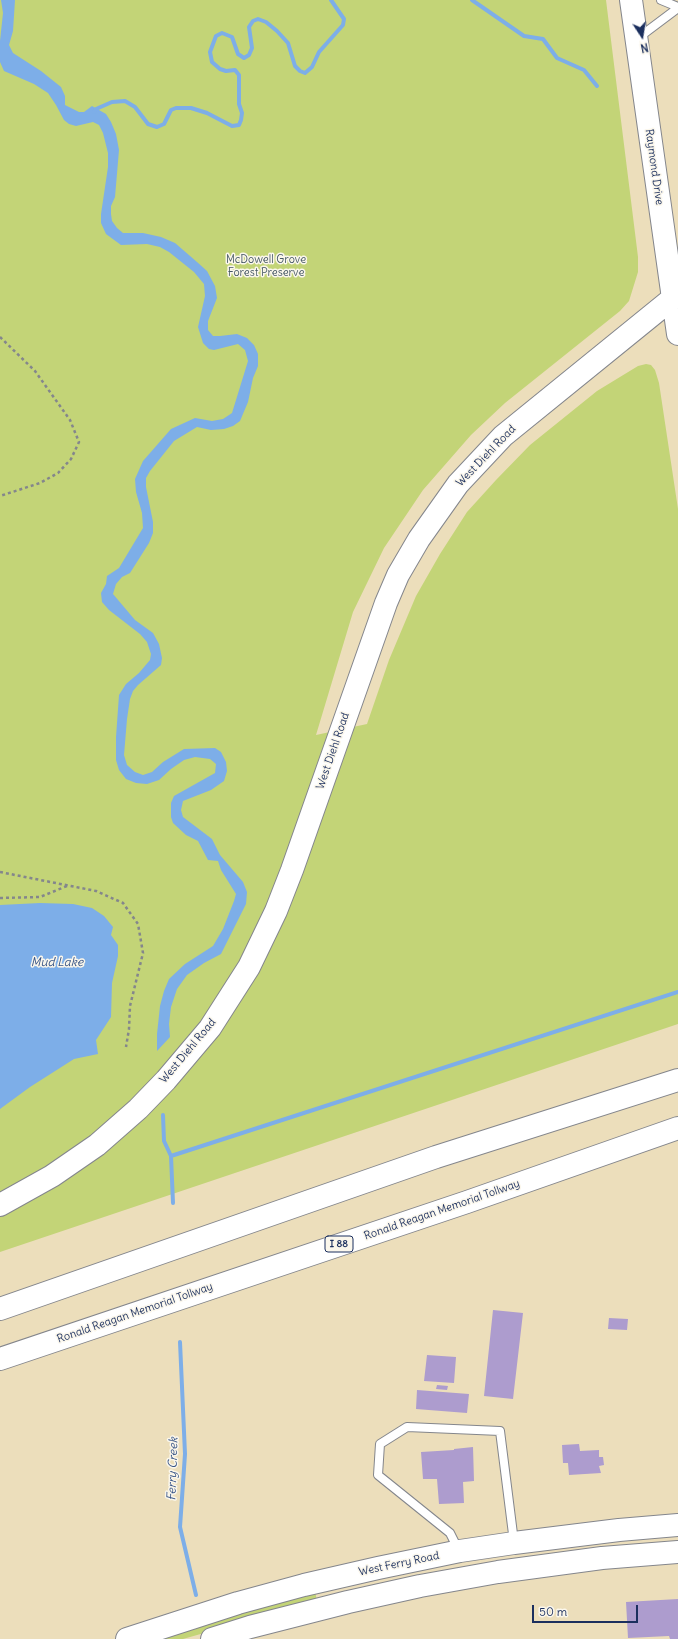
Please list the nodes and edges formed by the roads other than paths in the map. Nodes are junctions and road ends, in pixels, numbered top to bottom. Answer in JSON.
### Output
{"nodes":[{"id":1,"x":631,"y":0,"type":"edge"},
{"id":2,"x":661,"y":0,"type":"edge"},
{"id":3,"x":678,"y":8,"type":"edge"},
{"id":4,"x":636,"y":39,"type":"junction"},
{"id":5,"x":676,"y":295,"type":"edge"},
{"id":6,"x":678,"y":334,"type":"edge"},
{"id":7,"x":678,"y":1080,"type":"edge"},
{"id":8,"x":678,"y":1128,"type":"edge"},
{"id":9,"x":0,"y":1205,"type":"edge"},
{"id":10,"x":0,"y":1309,"type":"edge"},
{"id":11,"x":0,"y":1359,"type":"edge"},
{"id":12,"x":678,"y":1525,"type":"edge"},
{"id":13,"x":514,"y":1543,"type":"junction"},
{"id":14,"x":460,"y":1551,"type":"junction"},
{"id":15,"x":678,"y":1552,"type":"edge"},
{"id":16,"x":127,"y":1639,"type":"edge"},
{"id":17,"x":212,"y":1639,"type":"edge"}],
"edges":[{"from":1,"to":4,"type":"main road","name":"Raymond Drive"},
{"from":2,"to":3,"type":"lane"},
{"from":3,"to":4,"type":"lane"},
{"from":4,"to":5,"type":"main road","name":"Raymond Drive"},
{"from":5,"to":6,"type":"main road","name":"Raymond Drive"},
{"from":5,"to":9,"type":"main road","name":"West Diehl Road"},
{"from":7,"to":10,"type":"main road"},
{"from":8,"to":11,"type":"main road","name":"Ronald Reagan Memorial Tollway","number":"I 88"},
{"from":12,"to":13,"type":"main road","name":"West Ferry Road"},
{"from":13,"to":14,"type":"main road","name":"West Ferry Road"},
{"from":13,"to":14,"type":"lane"},
{"from":14,"to":16,"type":"main road","name":"West Ferry Road"},
{"from":15,"to":17,"type":"main road"}]}
